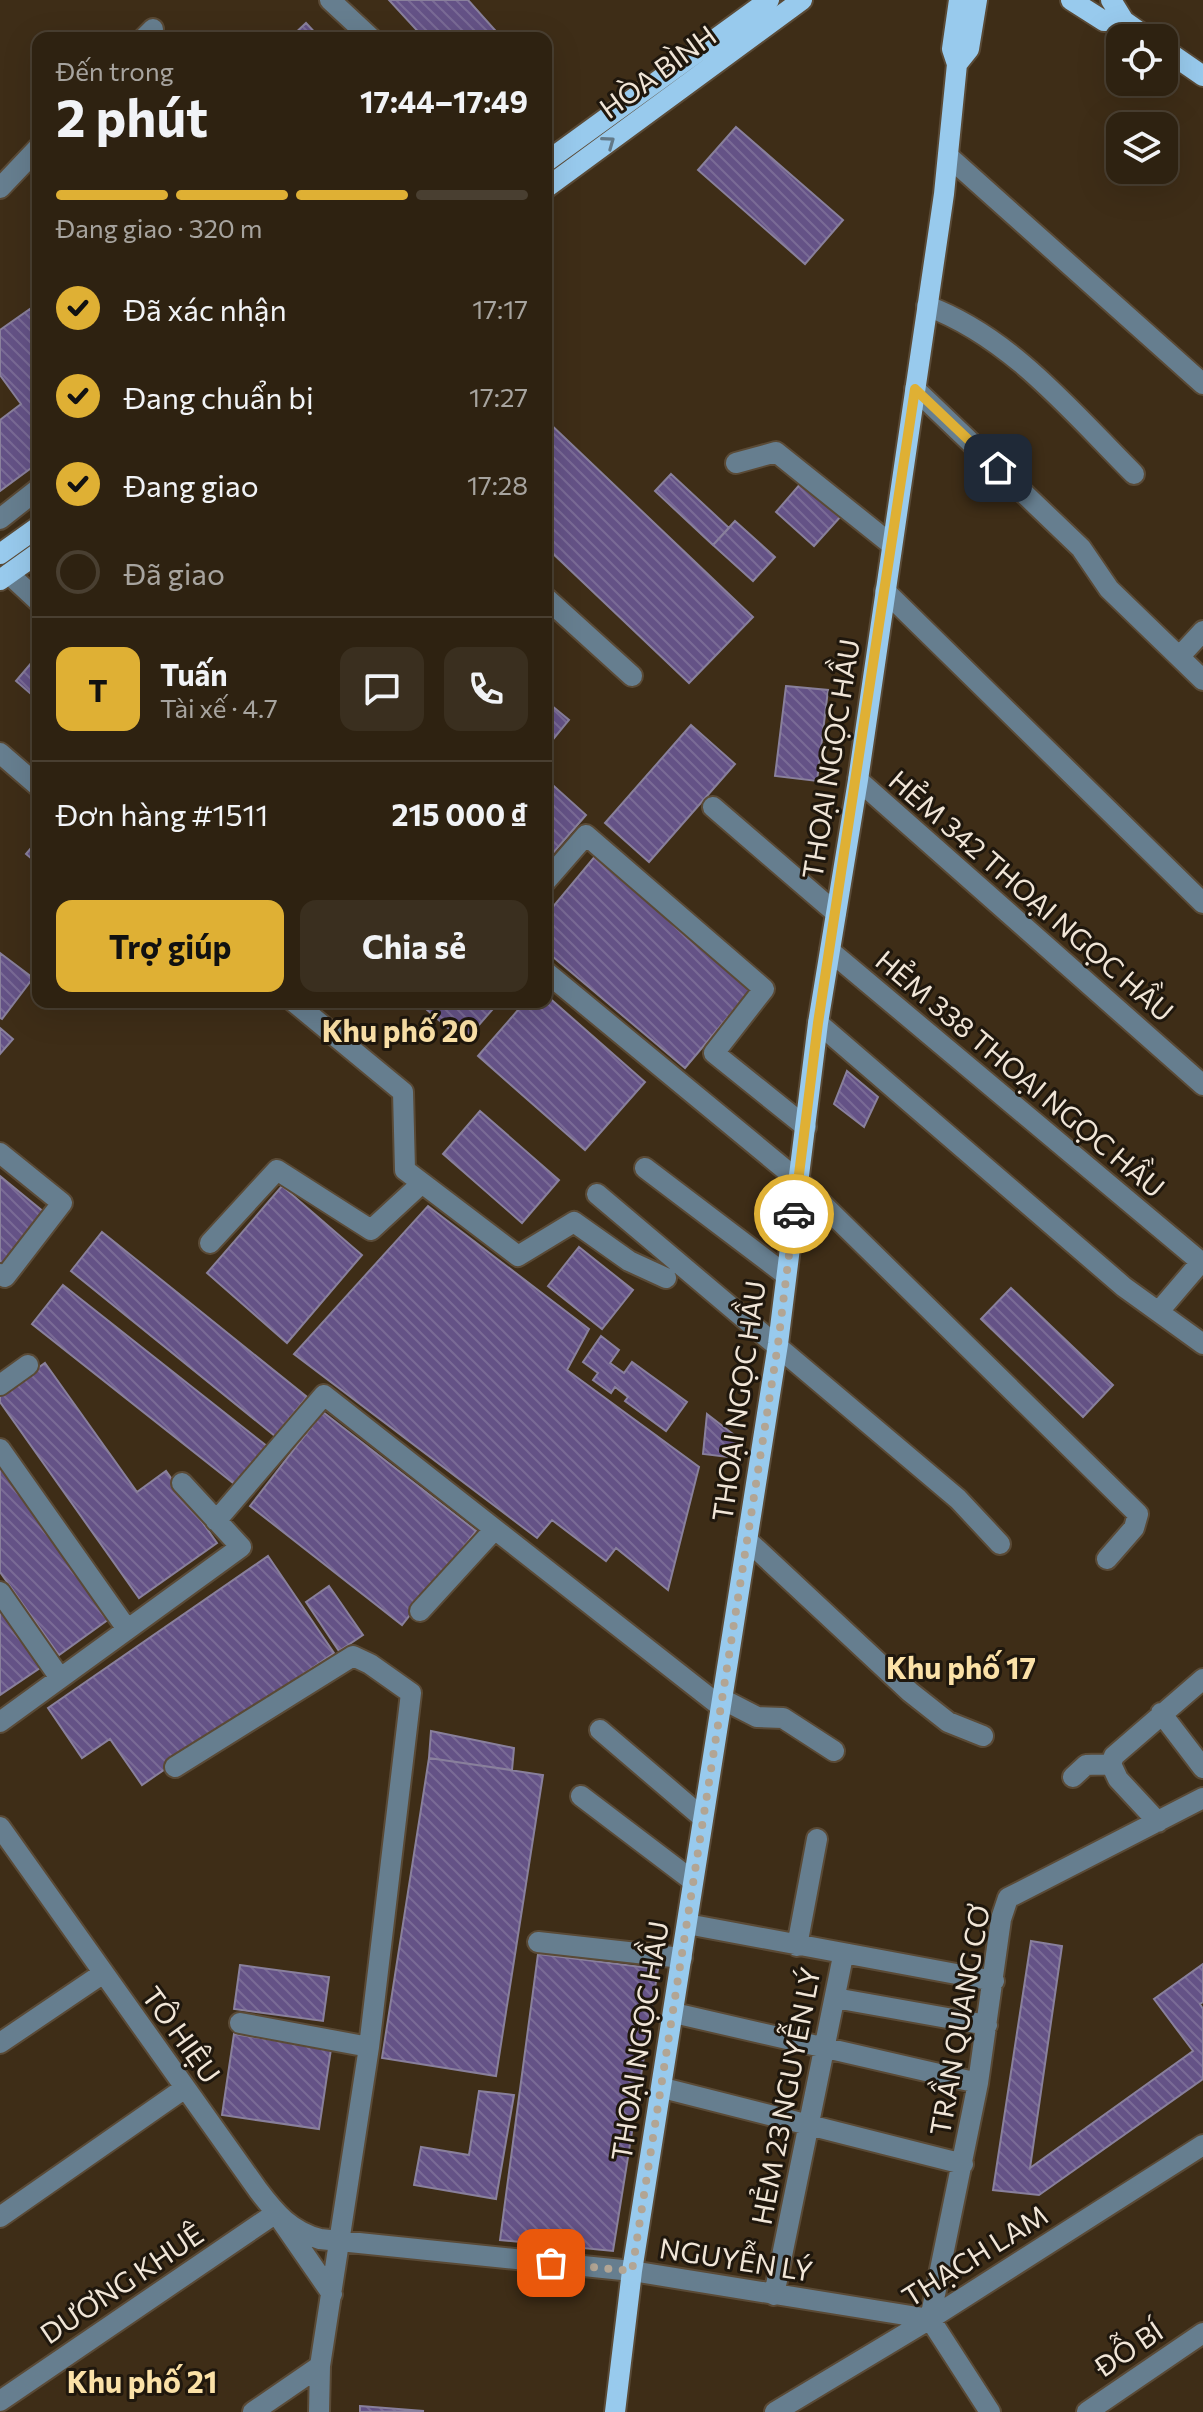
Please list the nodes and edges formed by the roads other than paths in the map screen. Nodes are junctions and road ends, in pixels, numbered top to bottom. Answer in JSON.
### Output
{"nodes":[{"id":1,"x":330,"y":0,"type":"edge"},
{"id":2,"x":769,"y":0,"type":"edge"},
{"id":3,"x":802,"y":0,"type":"edge"},
{"id":4,"x":959,"y":0,"type":"edge"},
{"id":5,"x":977,"y":0,"type":"edge"},
{"id":6,"x":1071,"y":0,"type":"edge"},
{"id":7,"x":1111,"y":0,"type":"edge"},
{"id":8,"x":1124,"y":21,"type":"junction"},
{"id":9,"x":1128,"y":24,"type":"edge"},
{"id":10,"x":365,"y":32,"type":"edge"},
{"id":11,"x":1178,"y":59,"type":"edge"},
{"id":12,"x":957,"y":64,"type":"junction"},
{"id":13,"x":1203,"y":76,"type":"edge"},
{"id":14,"x":32,"y":154,"type":"edge"},
{"id":15,"x":948,"y":156,"type":"junction"},
{"id":16,"x":552,"y":158,"type":"edge"},
{"id":17,"x":552,"y":184,"type":"edge"},
{"id":18,"x":0,"y":188,"type":"edge"},
{"id":19,"x":927,"y":306,"type":"junction"},
{"id":20,"x":1203,"y":384,"type":"edge"},
{"id":21,"x":915,"y":389,"type":"junction"},
{"id":22,"x":736,"y":463,"type":"dead end"},
{"id":23,"x":1134,"y":474,"type":"dead end"},
{"id":24,"x":32,"y":494,"type":"edge"},
{"id":25,"x":0,"y":519,"type":"edge"},
{"id":26,"x":32,"y":531,"type":"edge"},
{"id":27,"x":892,"y":545,"type":"junction"},
{"id":28,"x":1,"y":553,"type":"edge"},
{"id":29,"x":32,"y":557,"type":"edge"},
{"id":30,"x":4,"y":577,"type":"edge"},
{"id":31,"x":885,"y":591,"type":"junction"},
{"id":32,"x":32,"y":597,"type":"edge"},
{"id":33,"x":552,"y":603,"type":"edge"},
{"id":34,"x":1203,"y":631,"type":"edge"},
{"id":35,"x":1180,"y":656,"type":"junction"},
{"id":36,"x":632,"y":676,"type":"dead end"},
{"id":37,"x":1203,"y":680,"type":"edge"},
{"id":38,"x":0,"y":753,"type":"edge"},
{"id":39,"x":858,"y":780,"type":"junction"},
{"id":40,"x":32,"y":781,"type":"edge"},
{"id":41,"x":713,"y":807,"type":"dead end"},
{"id":42,"x":552,"y":874,"type":"edge"},
{"id":43,"x":1203,"y":903,"type":"edge"},
{"id":44,"x":836,"y":913,"type":"junction"},
{"id":45,"x":830,"y":951,"type":"junction"},
{"id":46,"x":552,"y":977,"type":"edge"},
{"id":47,"x":301,"y":1008,"type":"edge"},
{"id":48,"x":818,"y":1023,"type":"junction"},
{"id":49,"x":1203,"y":1085,"type":"edge"},
{"id":50,"x":806,"y":1127,"type":"junction"},
{"id":51,"x":0,"y":1153,"type":"edge"},
{"id":52,"x":645,"y":1168,"type":"dead end"},
{"id":53,"x":799,"y":1181,"type":"junction"},
{"id":54,"x":422,"y":1183,"type":"junction"},
{"id":55,"x":597,"y":1194,"type":"dead end"},
{"id":56,"x":210,"y":1243,"type":"dead end"},
{"id":57,"x":0,"y":1274,"type":"edge"},
{"id":58,"x":786,"y":1275,"type":"junction"},
{"id":59,"x":666,"y":1278,"type":"dead end"},
{"id":60,"x":1160,"y":1310,"type":"junction"},
{"id":61,"x":778,"y":1344,"type":"junction"},
{"id":62,"x":1203,"y":1344,"type":"edge"},
{"id":63,"x":28,"y":1365,"type":"dead end"},
{"id":64,"x":0,"y":1385,"type":"edge"},
{"id":65,"x":0,"y":1449,"type":"edge"},
{"id":66,"x":182,"y":1483,"type":"dead end"},
{"id":67,"x":216,"y":1521,"type":"junction"},
{"id":68,"x":494,"y":1530,"type":"junction"},
{"id":69,"x":747,"y":1540,"type":"junction"},
{"id":70,"x":1000,"y":1544,"type":"dead end"},
{"id":71,"x":1107,"y":1559,"type":"dead end"},
{"id":72,"x":0,"y":1592,"type":"edge"},
{"id":73,"x":420,"y":1611,"type":"dead end"},
{"id":74,"x":127,"y":1629,"type":"junction"},
{"id":75,"x":60,"y":1678,"type":"junction"},
{"id":76,"x":1203,"y":1679,"type":"edge"},
{"id":77,"x":721,"y":1703,"type":"junction"},
{"id":78,"x":1161,"y":1713,"type":"junction"},
{"id":79,"x":0,"y":1722,"type":"edge"},
{"id":80,"x":600,"y":1730,"type":"dead end"},
{"id":81,"x":983,"y":1736,"type":"dead end"},
{"id":82,"x":834,"y":1751,"type":"dead end"},
{"id":83,"x":1111,"y":1764,"type":"junction"},
{"id":84,"x":175,"y":1767,"type":"dead end"},
{"id":85,"x":1203,"y":1768,"type":"edge"},
{"id":86,"x":1073,"y":1777,"type":"dead end"},
{"id":87,"x":581,"y":1796,"type":"dead end"},
{"id":88,"x":1202,"y":1801,"type":"edge"},
{"id":89,"x":703,"y":1818,"type":"junction"},
{"id":90,"x":1158,"y":1822,"type":"junction"},
{"id":91,"x":0,"y":1827,"type":"edge"},
{"id":92,"x":817,"y":1839,"type":"dead end"},
{"id":93,"x":7,"y":1850,"type":"edge"},
{"id":94,"x":693,"y":1881,"type":"junction"},
{"id":95,"x":687,"y":1924,"type":"junction"},
{"id":96,"x":538,"y":1942,"type":"dead end"},
{"id":97,"x":797,"y":1946,"type":"junction"},
{"id":98,"x":843,"y":1956,"type":"junction"},
{"id":99,"x":682,"y":1958,"type":"junction"},
{"id":100,"x":102,"y":1974,"type":"junction"},
{"id":101,"x":994,"y":1981,"type":"junction"},
{"id":102,"x":835,"y":1998,"type":"junction"},
{"id":103,"x":674,"y":2013,"type":"junction"},
{"id":104,"x":240,"y":2023,"type":"dead end"},
{"id":105,"x":987,"y":2025,"type":"junction"},
{"id":106,"x":0,"y":2043,"type":"edge"},
{"id":107,"x":369,"y":2047,"type":"junction"},
{"id":108,"x":825,"y":2048,"type":"junction"},
{"id":109,"x":978,"y":2083,"type":"junction"},
{"id":110,"x":185,"y":2088,"type":"junction"},
{"id":111,"x":663,"y":2088,"type":"junction"},
{"id":112,"x":810,"y":2125,"type":"junction"},
{"id":113,"x":1203,"y":2145,"type":"edge"},
{"id":114,"x":963,"y":2164,"type":"junction"},
{"id":115,"x":276,"y":2213,"type":"junction"},
{"id":116,"x":0,"y":2217,"type":"edge"},
{"id":117,"x":342,"y":2242,"type":"junction"},
{"id":118,"x":631,"y":2281,"type":"junction"},
{"id":119,"x":332,"y":2294,"type":"junction"},
{"id":120,"x":774,"y":2295,"type":"junction"},
{"id":121,"x":930,"y":2319,"type":"junction"},
{"id":122,"x":1203,"y":2333,"type":"edge"},
{"id":123,"x":320,"y":2366,"type":"junction"},
{"id":124,"x":0,"y":2401,"type":"edge"},
{"id":125,"x":253,"y":2412,"type":"edge"},
{"id":126,"x":319,"y":2412,"type":"edge"},
{"id":127,"x":615,"y":2412,"type":"edge"},
{"id":128,"x":775,"y":2412,"type":"edge"},
{"id":129,"x":990,"y":2412,"type":"edge"},
{"id":130,"x":1087,"y":2412,"type":"edge"}],
"edges":[{"from":1,"to":10,"type":"street"},
{"from":2,"to":16,"type":"main road","name":"HÒA BÌNH"},
{"from":17,"to":3,"type":"main road","name":"HÒA BÌNH","one_way":true},
{"from":4,"to":12,"type":"main road","name":"THOẠI NGỌC HẦU"},
{"from":5,"to":12,"type":"main road","name":"THOẠI NGỌC HẦU"},
{"from":6,"to":8,"type":"main road"},
{"from":7,"to":8,"type":"main road"},
{"from":8,"to":9,"type":"main road"},
{"from":11,"to":13,"type":"main road"},
{"from":12,"to":15,"type":"main road","name":"THOẠI NGỌC HẦU"},
{"from":14,"to":18,"type":"street"},
{"from":15,"to":19,"type":"main road","name":"THOẠI NGỌC HẦU"},
{"from":15,"to":20,"type":"street"},
{"from":19,"to":21,"type":"main road","name":"THOẠI NGỌC HẦU"},
{"from":19,"to":23,"type":"street"},
{"from":21,"to":27,"type":"main road","name":"THOẠI NGỌC HẦU"},
{"from":21,"to":35,"type":"street"},
{"from":22,"to":27,"type":"street"},
{"from":24,"to":25,"type":"street"},
{"from":26,"to":28,"type":"main road"},
{"from":27,"to":31,"type":"main road","name":"THOẠI NGỌC HẦU"},
{"from":29,"to":30,"type":"main road"},
{"from":30,"to":32,"type":"street"},
{"from":31,"to":39,"type":"main road","name":"THOẠI NGỌC HẦU"},
{"from":31,"to":43,"type":"street"},
{"from":33,"to":36,"type":"street"},
{"from":34,"to":35,"type":"street"},
{"from":35,"to":37,"type":"street"},
{"from":38,"to":40,"type":"street"},
{"from":39,"to":44,"type":"main road","name":"THOẠI NGỌC HẦU"},
{"from":39,"to":49,"type":"street","name":"HẺM 342 THOẠI NGỌC HẦU"},
{"from":41,"to":44,"type":"street"},
{"from":42,"to":50,"type":"street"},
{"from":44,"to":45,"type":"main road","name":"THOẠI NGỌC HẦU"},
{"from":45,"to":48,"type":"main road","name":"THOẠI NGỌC HẦU"},
{"from":45,"to":60,"type":"street","name":"HẺM 338 THOẠI NGỌC HẦU"},
{"from":46,"to":53,"type":"street"},
{"from":47,"to":54,"type":"street"},
{"from":48,"to":50,"type":"main road","name":"THOẠI NGỌC HẦU"},
{"from":48,"to":60,"type":"street"},
{"from":50,"to":53,"type":"main road","name":"THOẠI NGỌC HẦU"},
{"from":51,"to":57,"type":"street"},
{"from":52,"to":58,"type":"street"},
{"from":53,"to":58,"type":"main road","name":"THOẠI NGỌC HẦU"},
{"from":53,"to":71,"type":"street"},
{"from":54,"to":56,"type":"street"},
{"from":54,"to":59,"type":"street"},
{"from":55,"to":61,"type":"street"},
{"from":58,"to":61,"type":"main road","name":"THOẠI NGỌC HẦU"},
{"from":60,"to":62,"type":"street"},
{"from":61,"to":69,"type":"main road","name":"THOẠI NGỌC HẦU"},
{"from":61,"to":70,"type":"street"},
{"from":63,"to":64,"type":"street"},
{"from":65,"to":74,"type":"street"},
{"from":66,"to":67,"type":"street"},
{"from":67,"to":68,"type":"street"},
{"from":67,"to":74,"type":"street"},
{"from":68,"to":73,"type":"street"},
{"from":68,"to":77,"type":"street"},
{"from":69,"to":77,"type":"main road","name":"THOẠI NGỌC HẦU"},
{"from":69,"to":81,"type":"street"},
{"from":72,"to":75,"type":"street"},
{"from":74,"to":75,"type":"street"},
{"from":75,"to":79,"type":"street"},
{"from":76,"to":78,"type":"street"},
{"from":77,"to":82,"type":"street"},
{"from":77,"to":89,"type":"main road","name":"THOẠI NGỌC HẦU"},
{"from":78,"to":83,"type":"street"},
{"from":78,"to":85,"type":"street"},
{"from":80,"to":89,"type":"street"},
{"from":83,"to":86,"type":"street"},
{"from":83,"to":90,"type":"street"},
{"from":84,"to":107,"type":"street"},
{"from":87,"to":94,"type":"street"},
{"from":88,"to":90,"type":"street","name":"TRẦN QUANG CƠ"},
{"from":89,"to":94,"type":"main road","name":"THOẠI NGỌC HẦU"},
{"from":90,"to":101,"type":"street","name":"TRẦN QUANG CƠ"},
{"from":91,"to":93,"type":"street","name":"TÔ HIỆU"},
{"from":92,"to":97,"type":"street"},
{"from":93,"to":100,"type":"street","name":"TÔ HIỆU"},
{"from":94,"to":95,"type":"main road","name":"THOẠI NGỌC HẦU"},
{"from":95,"to":97,"type":"street"},
{"from":95,"to":99,"type":"main road","name":"THOẠI NGỌC HẦU"},
{"from":96,"to":99,"type":"street"},
{"from":97,"to":98,"type":"street"},
{"from":98,"to":101,"type":"street"},
{"from":98,"to":102,"type":"street","name":"HẺM 23 NGUYỄN LÝ"},
{"from":99,"to":103,"type":"main road","name":"THOẠI NGỌC HẦU"},
{"from":100,"to":106,"type":"street"},
{"from":100,"to":110,"type":"street","name":"TÔ HIỆU"},
{"from":101,"to":105,"type":"street","name":"TRẦN QUANG CƠ"},
{"from":102,"to":105,"type":"street"},
{"from":102,"to":108,"type":"street","name":"HẺM 23 NGUYỄN LÝ"},
{"from":103,"to":108,"type":"street"},
{"from":103,"to":111,"type":"main road","name":"THOẠI NGỌC HẦU"},
{"from":104,"to":107,"type":"street"},
{"from":105,"to":109,"type":"street","name":"TRẦN QUANG CƠ"},
{"from":107,"to":117,"type":"street"},
{"from":108,"to":109,"type":"street"},
{"from":108,"to":112,"type":"street","name":"HẺM 23 NGUYỄN LÝ"},
{"from":109,"to":114,"type":"street","name":"TRẦN QUANG CƠ"},
{"from":110,"to":115,"type":"street","name":"TÔ HIỆU"},
{"from":110,"to":116,"type":"street"},
{"from":111,"to":112,"type":"street"},
{"from":111,"to":118,"type":"main road","name":"THOẠI NGỌC HẦU"},
{"from":112,"to":114,"type":"street"},
{"from":112,"to":120,"type":"street","name":"HẺM 23 NGUYỄN LÝ"},
{"from":113,"to":121,"type":"street","name":"THẠCH LAM"},
{"from":114,"to":121,"type":"street","name":"TRẦN QUANG CƠ"},
{"from":115,"to":117,"type":"street","name":"TÔ HIỆU"},
{"from":115,"to":119,"type":"street"},
{"from":115,"to":124,"type":"street","name":"DƯƠNG KHUÊ"},
{"from":117,"to":118,"type":"street","name":"NGUYỄN LÝ"},
{"from":117,"to":119,"type":"street"},
{"from":118,"to":120,"type":"street","name":"NGUYỄN LÝ"},
{"from":118,"to":127,"type":"main road","name":"THOẠI NGỌC HẦU"},
{"from":119,"to":123,"type":"street"},
{"from":120,"to":121,"type":"street","name":"NGUYỄN LÝ"},
{"from":121,"to":128,"type":"street","name":"THẠCH LAM"},
{"from":121,"to":129,"type":"street"},
{"from":122,"to":130,"type":"street","name":"ĐỖ BÍ"},
{"from":123,"to":125,"type":"street"},
{"from":123,"to":126,"type":"street"}]}
